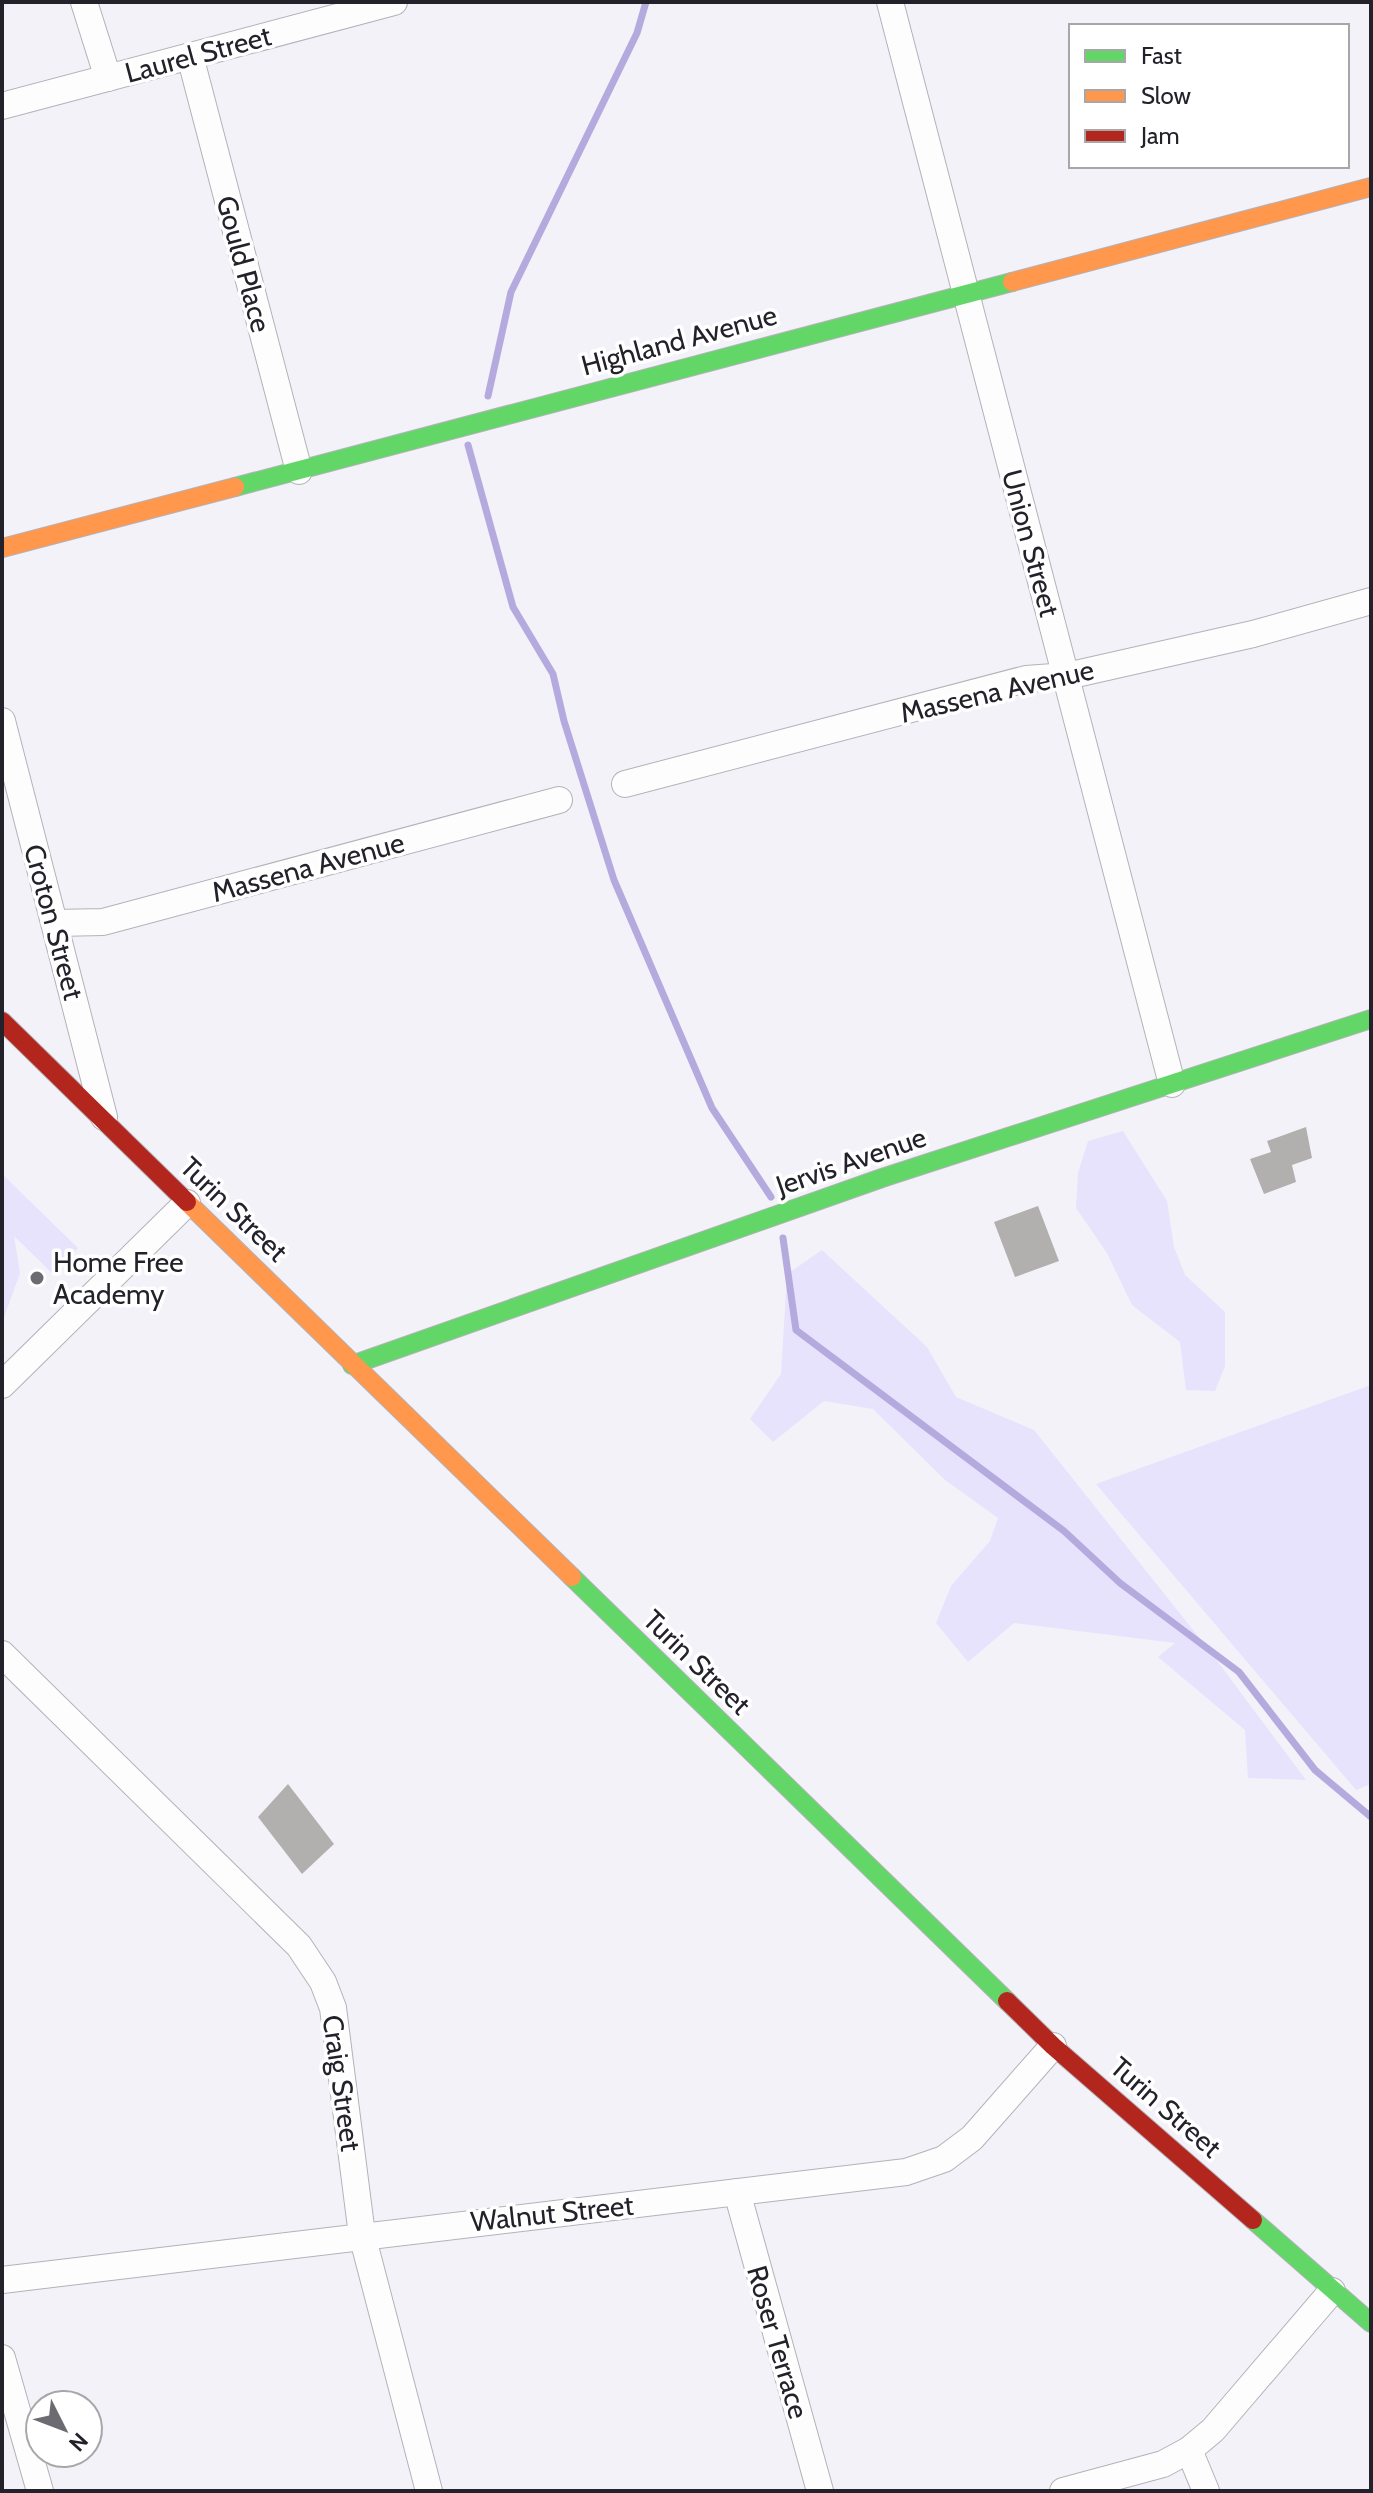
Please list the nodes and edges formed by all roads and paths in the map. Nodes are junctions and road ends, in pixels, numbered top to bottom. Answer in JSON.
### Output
{"nodes":[{"id":1,"x":84,"y":2,"type":"edge"},
{"id":2,"x":394,"y":2,"type":"edge"},
{"id":3,"x":890,"y":2,"type":"edge"},
{"id":4,"x":354,"y":7,"type":"edge"},
{"id":5,"x":190,"y":56,"type":"junction"},
{"id":6,"x":108,"y":78,"type":"junction"},
{"id":7,"x":2,"y":106,"type":"edge"},
{"id":8,"x":1371,"y":187,"type":"edge"},
{"id":9,"x":965,"y":294,"type":"junction"},
{"id":10,"x":299,"y":471,"type":"junction"},
{"id":11,"x":2,"y":548,"type":"edge"},
{"id":12,"x":1371,"y":601,"type":"edge"},
{"id":13,"x":1067,"y":676,"type":"junction"},
{"id":14,"x":2,"y":721,"type":"edge"},
{"id":15,"x":625,"y":784,"type":"dead end"},
{"id":16,"x":559,"y":800,"type":"dead end"},
{"id":17,"x":55,"y":923,"type":"junction"},
{"id":18,"x":1371,"y":1019,"type":"edge"},
{"id":19,"x":2,"y":1021,"type":"edge"},
{"id":20,"x":1172,"y":1084,"type":"junction"},
{"id":21,"x":106,"y":1124,"type":"junction"},
{"id":22,"x":187,"y":1203,"type":"junction"},
{"id":23,"x":352,"y":1365,"type":"junction"},
{"id":24,"x":2,"y":1385,"type":"edge"},
{"id":25,"x":2,"y":1654,"type":"edge"},
{"id":26,"x":1053,"y":2046,"type":"junction"},
{"id":27,"x":737,"y":2192,"type":"junction"},
{"id":28,"x":362,"y":2235,"type":"junction"},
{"id":29,"x":2,"y":2280,"type":"edge"},
{"id":30,"x":1332,"y":2291,"type":"junction"},
{"id":31,"x":1371,"y":2323,"type":"edge"},
{"id":32,"x":2,"y":2358,"type":"edge"},
{"id":33,"x":1189,"y":2450,"type":"junction"},
{"id":34,"x":40,"y":2491,"type":"edge"},
{"id":35,"x":429,"y":2491,"type":"edge"},
{"id":36,"x":820,"y":2491,"type":"edge"},
{"id":37,"x":1063,"y":2491,"type":"edge"},
{"id":38,"x":1206,"y":2491,"type":"edge"}],
"edges":[{"from":1,"to":6,"type":"street"},
{"from":2,"to":4,"type":"street","name":"Laurel Street"},
{"from":3,"to":9,"type":"street","name":"Union Street"},
{"from":4,"to":5,"type":"street","name":"Laurel Street"},
{"from":5,"to":6,"type":"street","name":"Laurel Street"},
{"from":5,"to":10,"type":"street","name":"Gould Place"},
{"from":6,"to":7,"type":"street","name":"Laurel Street"},
{"from":8,"to":9,"type":"street","name":"Highland Avenue"},
{"from":9,"to":10,"type":"street","name":"Highland Avenue"},
{"from":9,"to":13,"type":"street","name":"Union Street"},
{"from":10,"to":11,"type":"street","name":"Highland Avenue"},
{"from":12,"to":13,"type":"street","name":"Massena Avenue"},
{"from":13,"to":15,"type":"street","name":"Massena Avenue"},
{"from":13,"to":20,"type":"street","name":"Union Street"},
{"from":14,"to":17,"type":"street","name":"Croton Street"},
{"from":16,"to":17,"type":"street","name":"Massena Avenue"},
{"from":17,"to":21,"type":"street","name":"Croton Street"},
{"from":18,"to":20,"type":"street","name":"Jervis Avenue"},
{"from":19,"to":21,"type":"street","name":"Turin Street"},
{"from":20,"to":23,"type":"street","name":"Jervis Avenue"},
{"from":21,"to":22,"type":"street","name":"Turin Street"},
{"from":22,"to":23,"type":"street","name":"Turin Street"},
{"from":22,"to":24,"type":"street"},
{"from":23,"to":26,"type":"street","name":"Turin Street"},
{"from":25,"to":28,"type":"street","name":"Craig Street"},
{"from":26,"to":27,"type":"street","name":"Walnut Street"},
{"from":26,"to":30,"type":"street","name":"Turin Street"},
{"from":27,"to":28,"type":"street","name":"Walnut Street"},
{"from":27,"to":36,"type":"street","name":"Roser Terrace"},
{"from":28,"to":29,"type":"street","name":"Walnut Street"},
{"from":28,"to":35,"type":"street","name":"Craig Street"},
{"from":30,"to":31,"type":"street","name":"Turin Street"},
{"from":30,"to":33,"type":"street"},
{"from":32,"to":34,"type":"street"},
{"from":33,"to":37,"type":"street"},
{"from":33,"to":38,"type":"street"}]}
